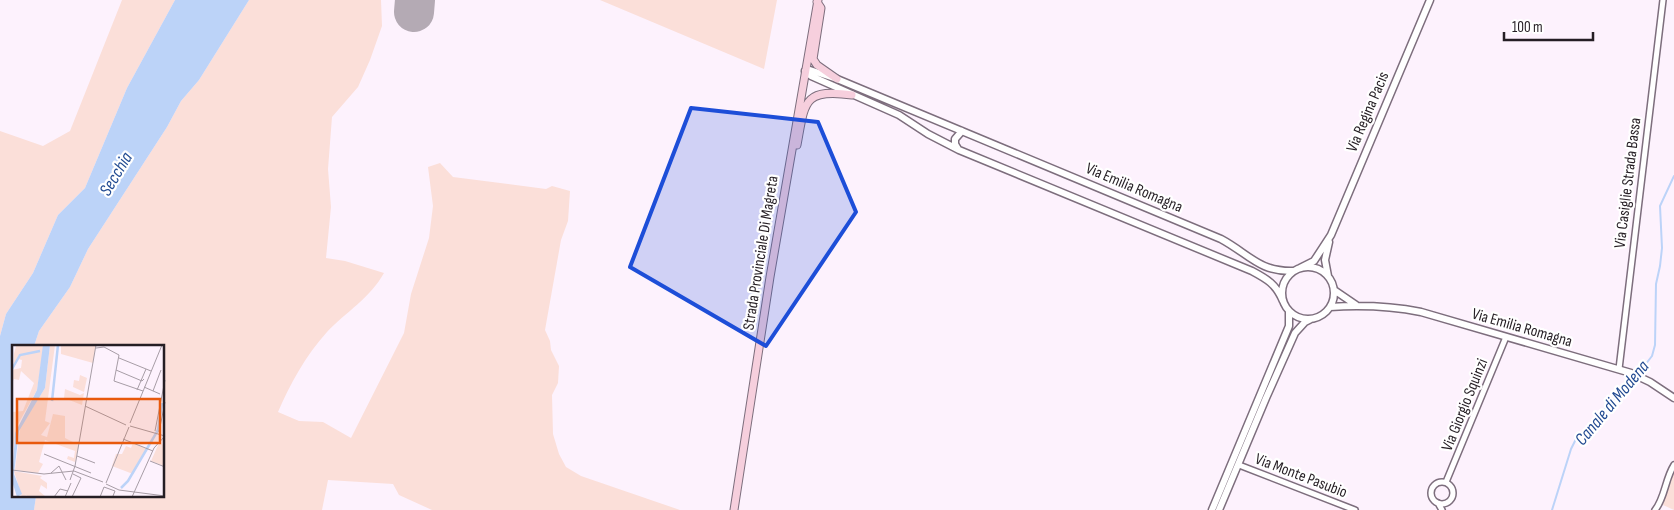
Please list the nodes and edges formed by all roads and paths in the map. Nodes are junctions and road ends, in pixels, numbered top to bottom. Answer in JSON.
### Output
{"nodes":[{"id":1,"x":1430,"y":0,"type":"edge"},
{"id":2,"x":1663,"y":0,"type":"edge"},
{"id":3,"x":817,"y":1,"type":"edge"},
{"id":4,"x":805,"y":71,"type":"junction"},
{"id":5,"x":837,"y":79,"type":"junction"},
{"id":6,"x":852,"y":95,"type":"junction"},
{"id":7,"x":962,"y":131,"type":"junction"},
{"id":8,"x":959,"y":150,"type":"junction"},
{"id":9,"x":790,"y":156,"type":"junction"},
{"id":10,"x":1331,"y":236,"type":"junction"},
{"id":11,"x":1300,"y":268,"type":"junction"},
{"id":12,"x":1293,"y":271,"type":"junction"},
{"id":13,"x":1328,"y":276,"type":"junction"},
{"id":14,"x":1334,"y":290,"type":"junction"},
{"id":15,"x":1283,"y":301,"type":"junction"},
{"id":16,"x":1356,"y":306,"type":"junction"},
{"id":17,"x":1330,"y":307,"type":"junction"},
{"id":18,"x":1289,"y":311,"type":"junction"},
{"id":19,"x":1311,"y":319,"type":"junction"},
{"id":20,"x":1506,"y":337,"type":"junction"},
{"id":21,"x":1619,"y":369,"type":"junction"},
{"id":22,"x":1674,"y":398,"type":"edge"},
{"id":23,"x":1238,"y":465,"type":"junction"},
{"id":24,"x":1674,"y":465,"type":"edge"},
{"id":25,"x":1446,"y":482,"type":"junction"},
{"id":26,"x":1438,"y":503,"type":"junction"},
{"id":27,"x":734,"y":510,"type":"edge"},
{"id":28,"x":1212,"y":510,"type":"edge"},
{"id":29,"x":1219,"y":510,"type":"edge"},
{"id":30,"x":1355,"y":510,"type":"edge"},
{"id":31,"x":1442,"y":510,"type":"edge"},
{"id":32,"x":1655,"y":510,"type":"edge"}],
"edges":[{"from":1,"to":10,"type":"street","name":"Via Regina Pacis"},
{"from":2,"to":21,"type":"street","name":"Via Casiglie Strada Bassa"},
{"from":3,"to":4,"type":"main road","name":"Strada Provinciale Di Magreta"},
{"from":3,"to":5,"type":"main road"},
{"from":4,"to":5,"type":"street","name":"Via Emilia Romagna"},
{"from":4,"to":6,"type":"street","name":"Via Emilia Romagna"},
{"from":4,"to":9,"type":"main road","name":"Strada Provinciale Di Magreta"},
{"from":5,"to":7,"type":"street","name":"Via Emilia Romagna"},
{"from":6,"to":8,"type":"street","name":"Via Emilia Romagna"},
{"from":6,"to":9,"type":"main road"},
{"from":7,"to":8,"type":"street"},
{"from":7,"to":12,"type":"street","name":"Via Emilia Romagna"},
{"from":8,"to":15,"type":"street","name":"Via Emilia Romagna"},
{"from":9,"to":27,"type":"main road","name":"Strada Provinciale Di Magreta"},
{"from":10,"to":11,"type":"street","name":"Via Regina Pacis"},
{"from":10,"to":13,"type":"street","name":"Via Regina Pacis"},
{"from":11,"to":12,"type":"street","name":"Via Emilia Romagna"},
{"from":11,"to":13,"type":"street"},
{"from":12,"to":15,"type":"street"},
{"from":13,"to":14,"type":"street"},
{"from":14,"to":16,"type":"street"},
{"from":14,"to":17,"type":"street"},
{"from":15,"to":18,"type":"street","name":"Via Emilia Romagna"},
{"from":16,"to":17,"type":"street","name":"Via Emilia Romagna"},
{"from":16,"to":20,"type":"street","name":"Via Emilia Romagna"},
{"from":17,"to":19,"type":"street"},
{"from":18,"to":19,"type":"street"},
{"from":18,"to":28,"type":"street"},
{"from":19,"to":23,"type":"street"},
{"from":20,"to":21,"type":"street","name":"Via Emilia Romagna"},
{"from":20,"to":25,"type":"street","name":"Via Giorgio Squinzi"},
{"from":21,"to":22,"type":"street","name":"Via Emilia Romagna"},
{"from":23,"to":29,"type":"street"},
{"from":23,"to":30,"type":"street","name":"Via Monte Pasubio"},
{"from":24,"to":32,"type":"street"},
{"from":25,"to":26,"type":"street","name":"Via Giorgio Squinzi"},
{"from":25,"to":26,"type":"street","name":"Via Giorgio Squinzi"},
{"from":26,"to":31,"type":"street","name":"Via Giorgio Squinzi"}]}
